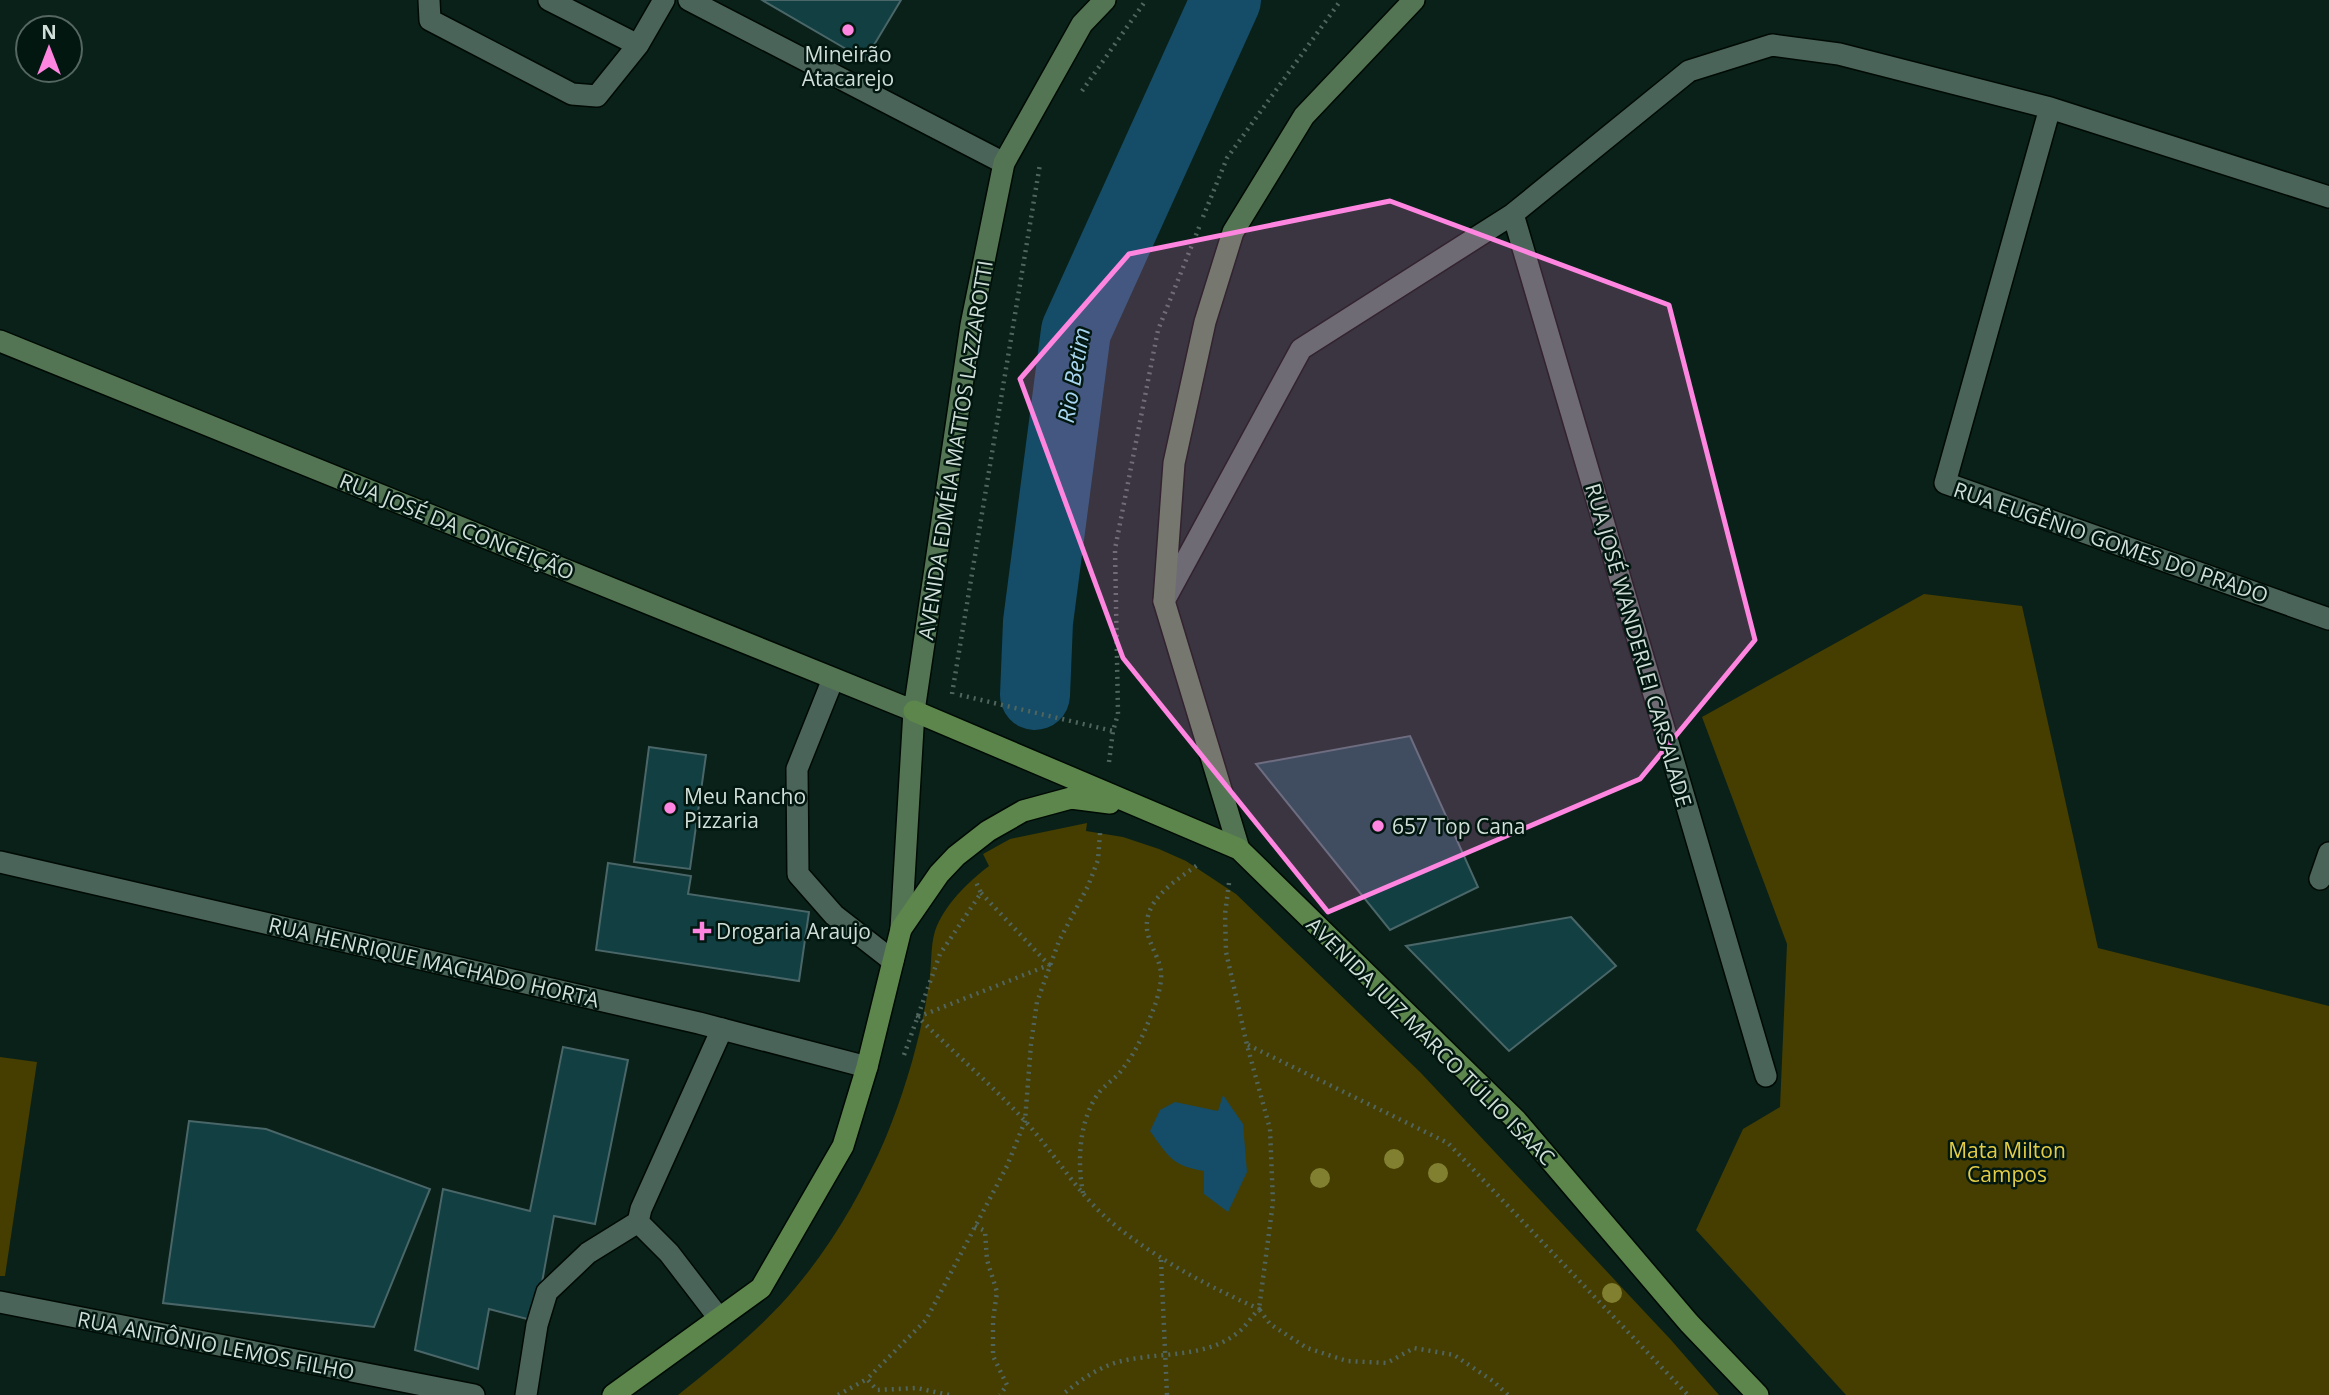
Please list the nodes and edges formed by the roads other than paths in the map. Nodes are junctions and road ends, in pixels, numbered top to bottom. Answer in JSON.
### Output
{"nodes":[{"id":1,"x":429,"y":0,"type":"edge"},
{"id":2,"x":550,"y":0,"type":"edge"},
{"id":3,"x":664,"y":0,"type":"edge"},
{"id":4,"x":689,"y":0,"type":"edge"},
{"id":5,"x":1105,"y":0,"type":"edge"},
{"id":6,"x":1414,"y":0,"type":"edge"},
{"id":7,"x":638,"y":45,"type":"junction"},
{"id":8,"x":2050,"y":108,"type":"junction"},
{"id":9,"x":1004,"y":163,"type":"junction"},
{"id":10,"x":2329,"y":197,"type":"edge"},
{"id":11,"x":1513,"y":214,"type":"junction"},
{"id":12,"x":0,"y":341,"type":"edge"},
{"id":13,"x":1164,"y":601,"type":"junction"},
{"id":14,"x":2329,"y":619,"type":"edge"},
{"id":15,"x":833,"y":679,"type":"junction"},
{"id":16,"x":914,"y":711,"type":"junction"},
{"id":17,"x":1106,"y":798,"type":"junction"},
{"id":18,"x":1239,"y":849,"type":"junction"},
{"id":19,"x":2329,"y":853,"type":"edge"},
{"id":20,"x":0,"y":862,"type":"edge"},
{"id":21,"x":2320,"y":879,"type":"dead end"},
{"id":22,"x":901,"y":929,"type":"junction"},
{"id":23,"x":893,"y":961,"type":"junction"},
{"id":24,"x":722,"y":1029,"type":"junction"},
{"id":25,"x":867,"y":1067,"type":"junction"},
{"id":26,"x":1766,"y":1076,"type":"dead end"},
{"id":27,"x":638,"y":1222,"type":"junction"},
{"id":28,"x":0,"y":1302,"type":"edge"},
{"id":29,"x":719,"y":1318,"type":"junction"},
{"id":30,"x":474,"y":1395,"type":"edge"},
{"id":31,"x":526,"y":1395,"type":"edge"},
{"id":32,"x":614,"y":1395,"type":"edge"},
{"id":33,"x":1758,"y":1395,"type":"edge"}],
"edges":[{"from":1,"to":7,"type":"street"},
{"from":2,"to":7,"type":"street"},
{"from":3,"to":7,"type":"street"},
{"from":4,"to":9,"type":"street"},
{"from":5,"to":9,"type":"main road","name":"AVENIDA EDMÉIA MATTOS LAZZAROTTI"},
{"from":6,"to":13,"type":"main road"},
{"from":8,"to":10,"type":"street"},
{"from":8,"to":11,"type":"street"},
{"from":8,"to":14,"type":"street","name":"RUA EUGÊNIO GOMES DO PRADO"},
{"from":9,"to":16,"type":"main road","name":"AVENIDA EDMÉIA MATTOS LAZZAROTTI"},
{"from":11,"to":13,"type":"street"},
{"from":11,"to":26,"type":"street","name":"RUA JOSÉ WANDERLEI CARSALADE"},
{"from":12,"to":15,"type":"main road","name":"RUA JOSÉ DA CONCEIÇÃO"},
{"from":13,"to":18,"type":"main road"},
{"from":15,"to":16,"type":"main road","name":"RUA JOSÉ DA CONCEIÇÃO"},
{"from":15,"to":23,"type":"street"},
{"from":16,"to":17,"type":"main road"},
{"from":16,"to":22,"type":"main road","name":"AVENIDA EDMÉIA MATTOS LAZZAROTTI"},
{"from":17,"to":18,"type":"main road"},
{"from":17,"to":22,"type":"main road"},
{"from":18,"to":33,"type":"main road","name":"AVENIDA JUIZ MARCO TÚLIO ISAAC"},
{"from":19,"to":21,"type":"street"},
{"from":20,"to":24,"type":"street","name":"RUA HENRIQUE MACHADO HORTA"},
{"from":22,"to":23,"type":"main road"},
{"from":23,"to":25,"type":"main road"},
{"from":24,"to":25,"type":"street","name":"RUA HENRIQUE MACHADO HORTA"},
{"from":24,"to":27,"type":"street"},
{"from":25,"to":29,"type":"main road"},
{"from":27,"to":29,"type":"street"},
{"from":27,"to":31,"type":"street"},
{"from":28,"to":30,"type":"street","name":"RUA ANTÔNIO LEMOS FILHO"},
{"from":29,"to":32,"type":"main road"}]}
